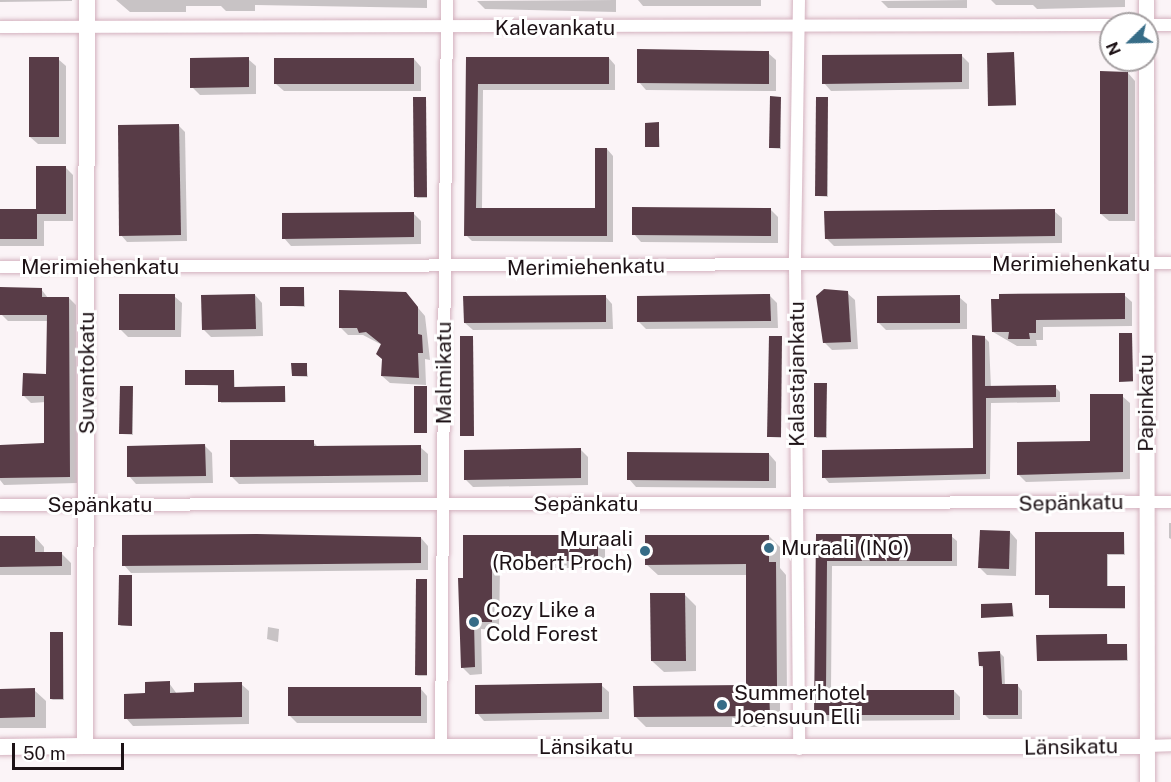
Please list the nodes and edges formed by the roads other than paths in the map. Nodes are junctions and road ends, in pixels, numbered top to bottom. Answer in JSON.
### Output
{"nodes":[{"id":1,"x":87,"y":0,"type":"edge"},
{"id":2,"x":447,"y":0,"type":"edge"},
{"id":3,"x":799,"y":0,"type":"edge"},
{"id":4,"x":799,"y":25,"type":"junction"},
{"id":5,"x":1099,"y":25,"type":"edge"},
{"id":6,"x":87,"y":26,"type":"junction"},
{"id":7,"x":0,"y":27,"type":"edge"},
{"id":8,"x":447,"y":28,"type":"junction"},
{"id":9,"x":1146,"y":72,"type":"edge"},
{"id":10,"x":1146,"y":263,"type":"junction"},
{"id":11,"x":1171,"y":264,"type":"edge"},
{"id":12,"x":795,"y":265,"type":"junction"},
{"id":13,"x":0,"y":267,"type":"edge"},
{"id":14,"x":87,"y":267,"type":"junction"},
{"id":15,"x":445,"y":269,"type":"junction"},
{"id":16,"x":1145,"y":502,"type":"junction"},
{"id":17,"x":1171,"y":502,"type":"edge"},
{"id":18,"x":444,"y":504,"type":"junction"},
{"id":19,"x":0,"y":505,"type":"edge"},
{"id":20,"x":86,"y":505,"type":"junction"},
{"id":21,"x":798,"y":505,"type":"junction"},
{"id":22,"x":1171,"y":745,"type":"edge"},
{"id":23,"x":441,"y":746,"type":"junction"},
{"id":24,"x":1146,"y":746,"type":"junction"},
{"id":25,"x":0,"y":747,"type":"edge"},
{"id":26,"x":85,"y":747,"type":"junction"},
{"id":27,"x":799,"y":749,"type":"junction"},
{"id":28,"x":1148,"y":782,"type":"edge"}],
"edges":[{"from":1,"to":6,"type":"main road","name":"Suvantokatu"},
{"from":2,"to":8,"type":"street","name":"Malmikatu"},
{"from":3,"to":4,"type":"street","name":"Kalastajankatu"},
{"from":4,"to":5,"type":"street","name":"Kalevankatu"},
{"from":4,"to":8,"type":"street","name":"Kalevankatu"},
{"from":4,"to":12,"type":"street","name":"Kalastajankatu"},
{"from":6,"to":7,"type":"street","name":"Kalevankatu"},
{"from":6,"to":8,"type":"street","name":"Kalevankatu"},
{"from":6,"to":14,"type":"main road","name":"Suvantokatu"},
{"from":8,"to":15,"type":"street","name":"Malmikatu"},
{"from":9,"to":10,"type":"street","name":"Papinkatu"},
{"from":10,"to":11,"type":"street","name":"Merimiehenkatu"},
{"from":10,"to":12,"type":"street","name":"Merimiehenkatu"},
{"from":10,"to":16,"type":"street","name":"Papinkatu"},
{"from":12,"to":15,"type":"street","name":"Merimiehenkatu"},
{"from":12,"to":21,"type":"street","name":"Kalastajankatu"},
{"from":13,"to":14,"type":"street","name":"Merimiehenkatu"},
{"from":14,"to":15,"type":"street","name":"Merimiehenkatu"},
{"from":14,"to":20,"type":"main road","name":"Suvantokatu"},
{"from":15,"to":18,"type":"street","name":"Malmikatu"},
{"from":16,"to":17,"type":"street","name":"Sepänkatu"},
{"from":16,"to":21,"type":"street","name":"Sepänkatu"},
{"from":16,"to":24,"type":"street","name":"Papinkatu"},
{"from":18,"to":20,"type":"street","name":"Sepänkatu"},
{"from":18,"to":21,"type":"street","name":"Sepänkatu"},
{"from":18,"to":23,"type":"street","name":"Malmikatu"},
{"from":19,"to":20,"type":"street","name":"Sepänkatu"},
{"from":20,"to":26,"type":"main road","name":"Suvantokatu"},
{"from":21,"to":27,"type":"street","name":"Kalastajankatu"},
{"from":22,"to":24,"type":"street","name":"Länsikatu"},
{"from":23,"to":26,"type":"street","name":"Länsikatu"},
{"from":23,"to":27,"type":"street","name":"Länsikatu"},
{"from":24,"to":27,"type":"street","name":"Länsikatu"},
{"from":24,"to":28,"type":"street","name":"Papinkatu"},
{"from":25,"to":26,"type":"main road","name":"Länsikatu"}]}
